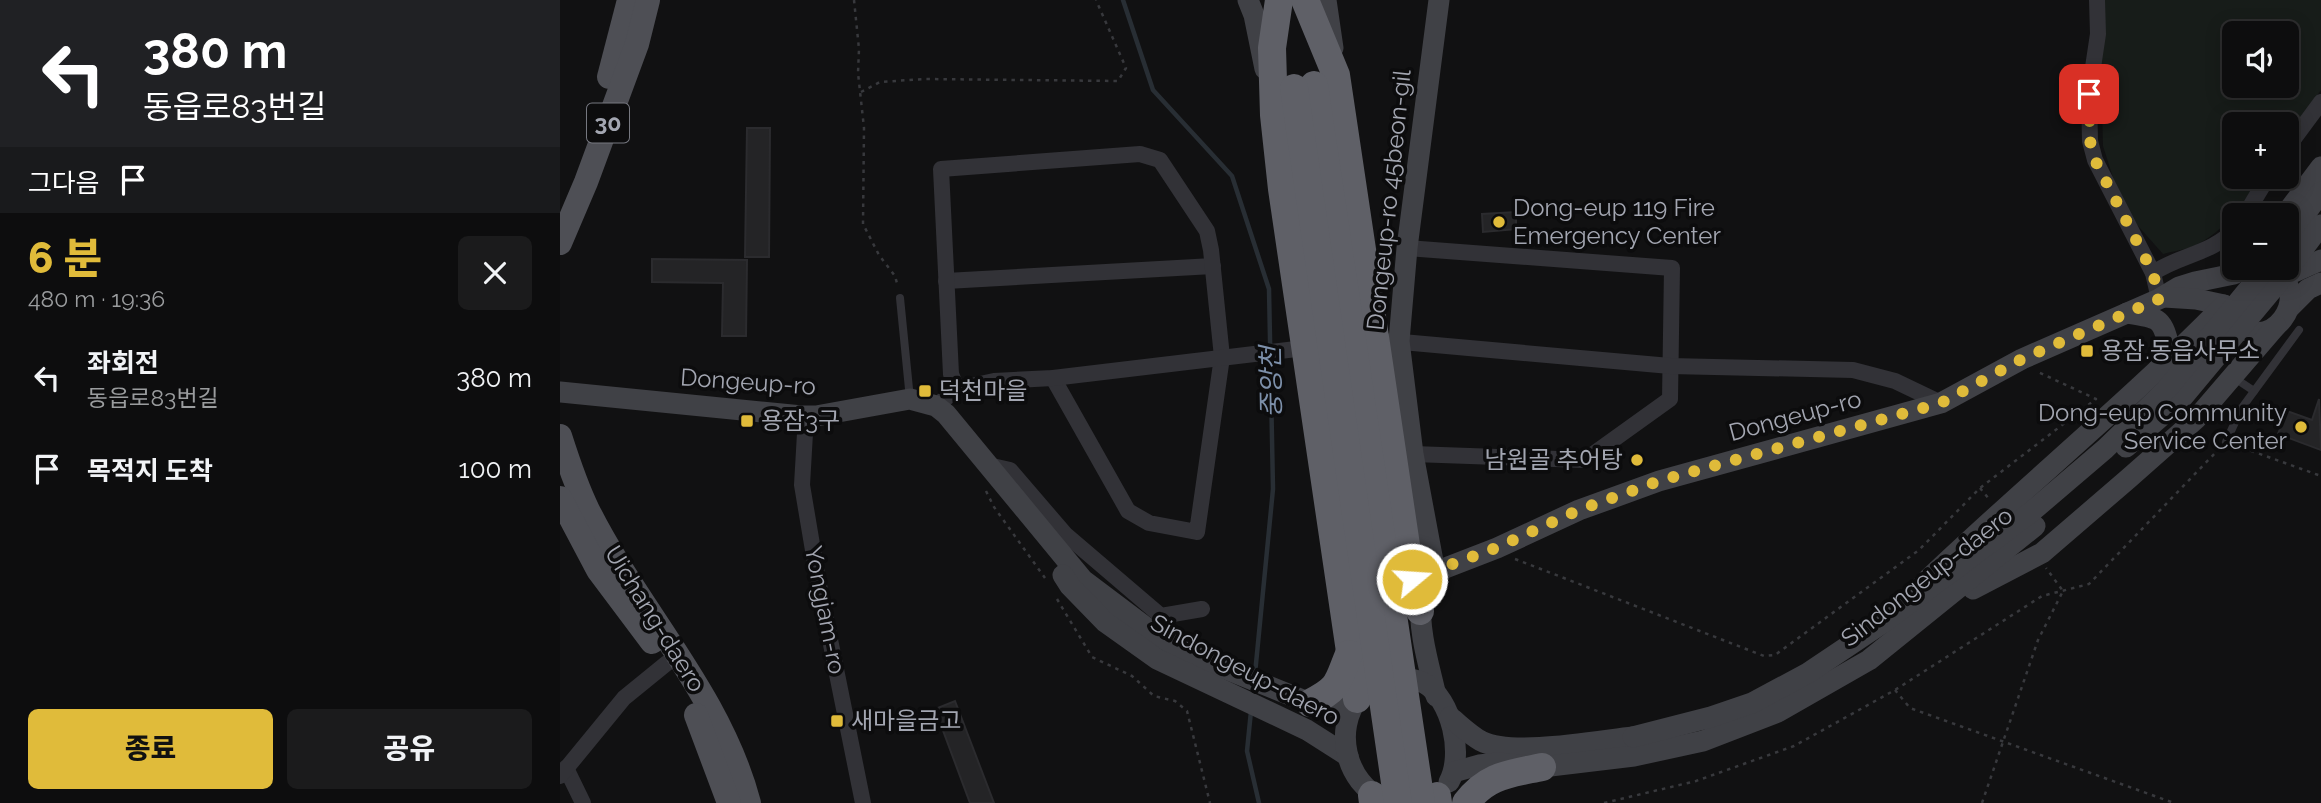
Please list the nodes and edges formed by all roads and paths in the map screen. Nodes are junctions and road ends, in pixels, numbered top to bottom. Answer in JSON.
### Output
{"nodes":[{"id":1,"x":629,"y":0,"type":"edge"},
{"id":2,"x":648,"y":0,"type":"edge"},
{"id":3,"x":854,"y":0,"type":"edge"},
{"id":4,"x":1096,"y":0,"type":"edge"},
{"id":5,"x":1248,"y":0,"type":"edge"},
{"id":6,"x":1280,"y":0,"type":"edge"},
{"id":7,"x":1303,"y":0,"type":"edge"},
{"id":8,"x":1326,"y":0,"type":"edge"},
{"id":9,"x":1438,"y":0,"type":"edge"},
{"id":10,"x":2097,"y":0,"type":"edge"},
{"id":11,"x":1315,"y":83,"type":"junction"},
{"id":12,"x":861,"y":92,"type":"junction"},
{"id":13,"x":2321,"y":102,"type":"edge"},
{"id":14,"x":1274,"y":115,"type":"junction"},
{"id":15,"x":2299,"y":132,"type":"edge"},
{"id":16,"x":2321,"y":167,"type":"edge"},
{"id":17,"x":2321,"y":192,"type":"edge"},
{"id":18,"x":560,"y":201,"type":"edge"},
{"id":19,"x":2294,"y":203,"type":"edge"},
{"id":20,"x":2299,"y":222,"type":"edge"},
{"id":21,"x":2321,"y":225,"type":"edge"},
{"id":22,"x":2222,"y":239,"type":"edge"},
{"id":23,"x":560,"y":243,"type":"edge"},
{"id":24,"x":1407,"y":248,"type":"junction"},
{"id":25,"x":2321,"y":260,"type":"edge"},
{"id":26,"x":2299,"y":265,"type":"edge"},
{"id":27,"x":1213,"y":266,"type":"junction"},
{"id":28,"x":2153,"y":273,"type":"junction"},
{"id":29,"x":2222,"y":274,"type":"edge"},
{"id":30,"x":2230,"y":280,"type":"edge"},
{"id":31,"x":2264,"y":280,"type":"edge"},
{"id":32,"x":2281,"y":280,"type":"edge"},
{"id":33,"x":946,"y":281,"type":"junction"},
{"id":34,"x":2321,"y":283,"type":"edge"},
{"id":35,"x":900,"y":298,"type":"joint"},
{"id":36,"x":2161,"y":298,"type":"junction"},
{"id":37,"x":2224,"y":305,"type":"junction"},
{"id":38,"x":2289,"y":308,"type":"junction"},
{"id":39,"x":2127,"y":313,"type":"junction"},
{"id":40,"x":2276,"y":326,"type":"junction"},
{"id":41,"x":2299,"y":330,"type":"dead end"},
{"id":42,"x":1388,"y":341,"type":"junction"},
{"id":43,"x":1299,"y":349,"type":"junction"},
{"id":44,"x":1226,"y":356,"type":"junction"},
{"id":45,"x":2022,"y":359,"type":"junction"},
{"id":46,"x":1670,"y":366,"type":"junction"},
{"id":47,"x":2233,"y":377,"type":"junction"},
{"id":48,"x":1053,"y":378,"type":"junction"},
{"id":49,"x":2151,"y":378,"type":"junction"},
{"id":50,"x":957,"y":389,"type":"junction"},
{"id":51,"x":2254,"y":391,"type":"junction"},
{"id":52,"x":560,"y":392,"type":"edge"},
{"id":53,"x":910,"y":399,"type":"junction"},
{"id":54,"x":1941,"y":403,"type":"junction"},
{"id":55,"x":936,"y":406,"type":"junction"},
{"id":56,"x":806,"y":416,"type":"junction"},
{"id":57,"x":560,"y":436,"type":"edge"},
{"id":58,"x":2226,"y":442,"type":"junction"},
{"id":59,"x":1413,"y":454,"type":"junction"},
{"id":60,"x":988,"y":464,"type":"junction"},
{"id":61,"x":2321,"y":476,"type":"edge"},
{"id":62,"x":1980,"y":488,"type":"junction"},
{"id":63,"x":560,"y":498,"type":"edge"},
{"id":64,"x":1994,"y":505,"type":"dead end"},
{"id":65,"x":1496,"y":548,"type":"junction"},
{"id":66,"x":2045,"y":567,"type":"dead end"},
{"id":67,"x":1418,"y":568,"type":"junction"},
{"id":68,"x":2063,"y":592,"type":"junction"},
{"id":69,"x":1202,"y":609,"type":"dead end"},
{"id":70,"x":1934,"y":609,"type":"junction"},
{"id":71,"x":1420,"y":611,"type":"joint"},
{"id":72,"x":1884,"y":622,"type":"junction"},
{"id":73,"x":1349,"y":653,"type":"junction"},
{"id":74,"x":667,"y":663,"type":"junction"},
{"id":75,"x":1395,"y":677,"type":"junction"},
{"id":76,"x":1895,"y":690,"type":"junction"},
{"id":77,"x":1436,"y":696,"type":"junction"},
{"id":78,"x":1354,"y":704,"type":"junction"},
{"id":79,"x":1186,"y":711,"type":"dead end"},
{"id":80,"x":1308,"y":716,"type":"junction"},
{"id":81,"x":1450,"y":717,"type":"junction"},
{"id":82,"x":2005,"y":742,"type":"junction"},
{"id":83,"x":1348,"y":756,"type":"junction"},
{"id":84,"x":1542,"y":767,"type":"junction"},
{"id":85,"x":563,"y":772,"type":"edge"},
{"id":86,"x":1454,"y":772,"type":"junction"},
{"id":87,"x":1383,"y":801,"type":"edge"},
{"id":88,"x":1429,"y":801,"type":"edge"},
{"id":89,"x":583,"y":803,"type":"edge"},
{"id":90,"x":729,"y":803,"type":"edge"},
{"id":91,"x":749,"y":803,"type":"edge"},
{"id":92,"x":863,"y":803,"type":"edge"},
{"id":93,"x":1210,"y":803,"type":"edge"},
{"id":94,"x":1466,"y":803,"type":"edge"},
{"id":95,"x":1604,"y":803,"type":"edge"},
{"id":96,"x":1982,"y":803,"type":"edge"},
{"id":97,"x":2174,"y":803,"type":"edge"}],
"edges":[{"from":1,"to":18,"type":"main road","number":"30"},
{"from":2,"to":23,"type":"main road","number":"30"},
{"from":3,"to":12,"type":"path"},
{"from":4,"to":12,"type":"path"},
{"from":5,"to":14,"type":"main road"},
{"from":6,"to":11,"type":"highway"},
{"from":6,"to":14,"type":"highway"},
{"from":7,"to":11,"type":"highway"},
{"from":8,"to":11,"type":"main road"},
{"from":9,"to":24,"type":"main road","name":"Dongeup-ro 45beon-gil"},
{"from":10,"to":28,"type":"street"},
{"from":11,"to":42,"type":"highway"},
{"from":11,"to":87,"type":"highway","bridge":true},
{"from":11,"to":88,"type":"highway","bridge":true},
{"from":12,"to":35,"type":"path"},
{"from":13,"to":15,"type":"street"},
{"from":14,"to":43,"type":"highway"},
{"from":16,"to":19,"type":"main road"},
{"from":17,"to":20,"type":"main road"},
{"from":21,"to":70,"type":"main road","name":"Sindongeup-daero","bridge":true},
{"from":22,"to":28,"type":"street"},
{"from":24,"to":42,"type":"main road","name":"Dongeup-ro 45beon-gil"},
{"from":24,"to":46,"type":"street"},
{"from":25,"to":26,"type":"main road"},
{"from":27,"to":33,"type":"street"},
{"from":27,"to":33,"type":"street"},
{"from":27,"to":44,"type":"street"},
{"from":28,"to":36,"type":"street"},
{"from":29,"to":36,"type":"main road","name":"Dongeup-ro"},
{"from":30,"to":37,"type":"main road"},
{"from":31,"to":72,"type":"main road","name":"Sindongeup-daero","bridge":true},
{"from":32,"to":38,"type":"main road"},
{"from":33,"to":50,"type":"street"},
{"from":34,"to":38,"type":"main road"},
{"from":35,"to":53,"type":"lane"},
{"from":36,"to":37,"type":"main road"},
{"from":36,"to":39,"type":"main road","name":"Dongeup-ro"},
{"from":37,"to":40,"type":"main road"},
{"from":37,"to":49,"type":"main road"},
{"from":38,"to":40,"type":"main road"},
{"from":39,"to":45,"type":"main road","name":"Dongeup-ro"},
{"from":39,"to":49,"type":"main road"},
{"from":40,"to":47,"type":"main road"},
{"from":41,"to":51,"type":"lane"},
{"from":42,"to":43,"type":"street"},
{"from":42,"to":46,"type":"street"},
{"from":42,"to":59,"type":"main road","name":"Dongeup-ro 45beon-gil"},
{"from":42,"to":67,"type":"highway"},
{"from":43,"to":44,"type":"street"},
{"from":43,"to":73,"type":"highway"},
{"from":44,"to":48,"type":"street"},
{"from":44,"to":48,"type":"street"},
{"from":45,"to":54,"type":"main road","name":"Dongeup-ro"},
{"from":45,"to":62,"type":"path"},
{"from":46,"to":54,"type":"street"},
{"from":46,"to":59,"type":"street"},
{"from":47,"to":51,"type":"lane"},
{"from":47,"to":70,"type":"main road"},
{"from":48,"to":50,"type":"street"},
{"from":49,"to":72,"type":"main road"},
{"from":50,"to":55,"type":"street"},
{"from":51,"to":58,"type":"lane"},
{"from":52,"to":56,"type":"main road","name":"Dongeup-ro"},
{"from":53,"to":55,"type":"main road","name":"Dongeup-ro"},
{"from":53,"to":56,"type":"main road","name":"Dongeup-ro"},
{"from":54,"to":65,"type":"main road","name":"Dongeup-ro"},
{"from":55,"to":60,"type":"main road"},
{"from":56,"to":92,"type":"street","name":"Yongjam-ro"},
{"from":57,"to":91,"type":"main road","name":"Uichang-daero"},
{"from":58,"to":61,"type":"path"},
{"from":58,"to":68,"type":"path"},
{"from":59,"to":67,"type":"main road","name":"Dongeup-ro 45beon-gil"},
{"from":60,"to":69,"type":"street"},
{"from":60,"to":80,"type":"main road","name":"Sindongeup-daero"},
{"from":62,"to":64,"type":"path"},
{"from":62,"to":65,"type":"path"},
{"from":63,"to":74,"type":"main road","name":"Uichang-daero"},
{"from":65,"to":67,"type":"main road","name":"Dongeup-ro"},
{"from":66,"to":68,"type":"path"},
{"from":67,"to":71,"type":"highway"},
{"from":67,"to":75,"type":"main road"},
{"from":68,"to":76,"type":"path"},
{"from":68,"to":82,"type":"path"},
{"from":70,"to":84,"type":"main road","name":"Sindongeup-daero"},
{"from":71,"to":77,"type":"main road"},
{"from":72,"to":81,"type":"main road","name":"Sindongeup-daero","bridge":true},
{"from":73,"to":78,"type":"highway"},
{"from":73,"to":80,"type":"highway"},
{"from":74,"to":85,"type":"street"},
{"from":74,"to":90,"type":"main road","name":"Uichang-daero"},
{"from":75,"to":77,"type":"main road"},
{"from":75,"to":78,"type":"main road"},
{"from":76,"to":82,"type":"path"},
{"from":76,"to":95,"type":"path"},
{"from":77,"to":81,"type":"main road"},
{"from":78,"to":80,"type":"main road","name":"Sindongeup-daero"},
{"from":78,"to":83,"type":"main road"},
{"from":79,"to":93,"type":"path"},
{"from":80,"to":83,"type":"main road","name":"Sindongeup-daero"},
{"from":81,"to":86,"type":"main road"},
{"from":82,"to":96,"type":"path"},
{"from":82,"to":97,"type":"path"},
{"from":83,"to":87,"type":"main road"},
{"from":84,"to":86,"type":"main road","name":"Sindongeup-daero"},
{"from":84,"to":94,"type":"highway"},
{"from":85,"to":89,"type":"street"},
{"from":86,"to":88,"type":"main road"}]}
